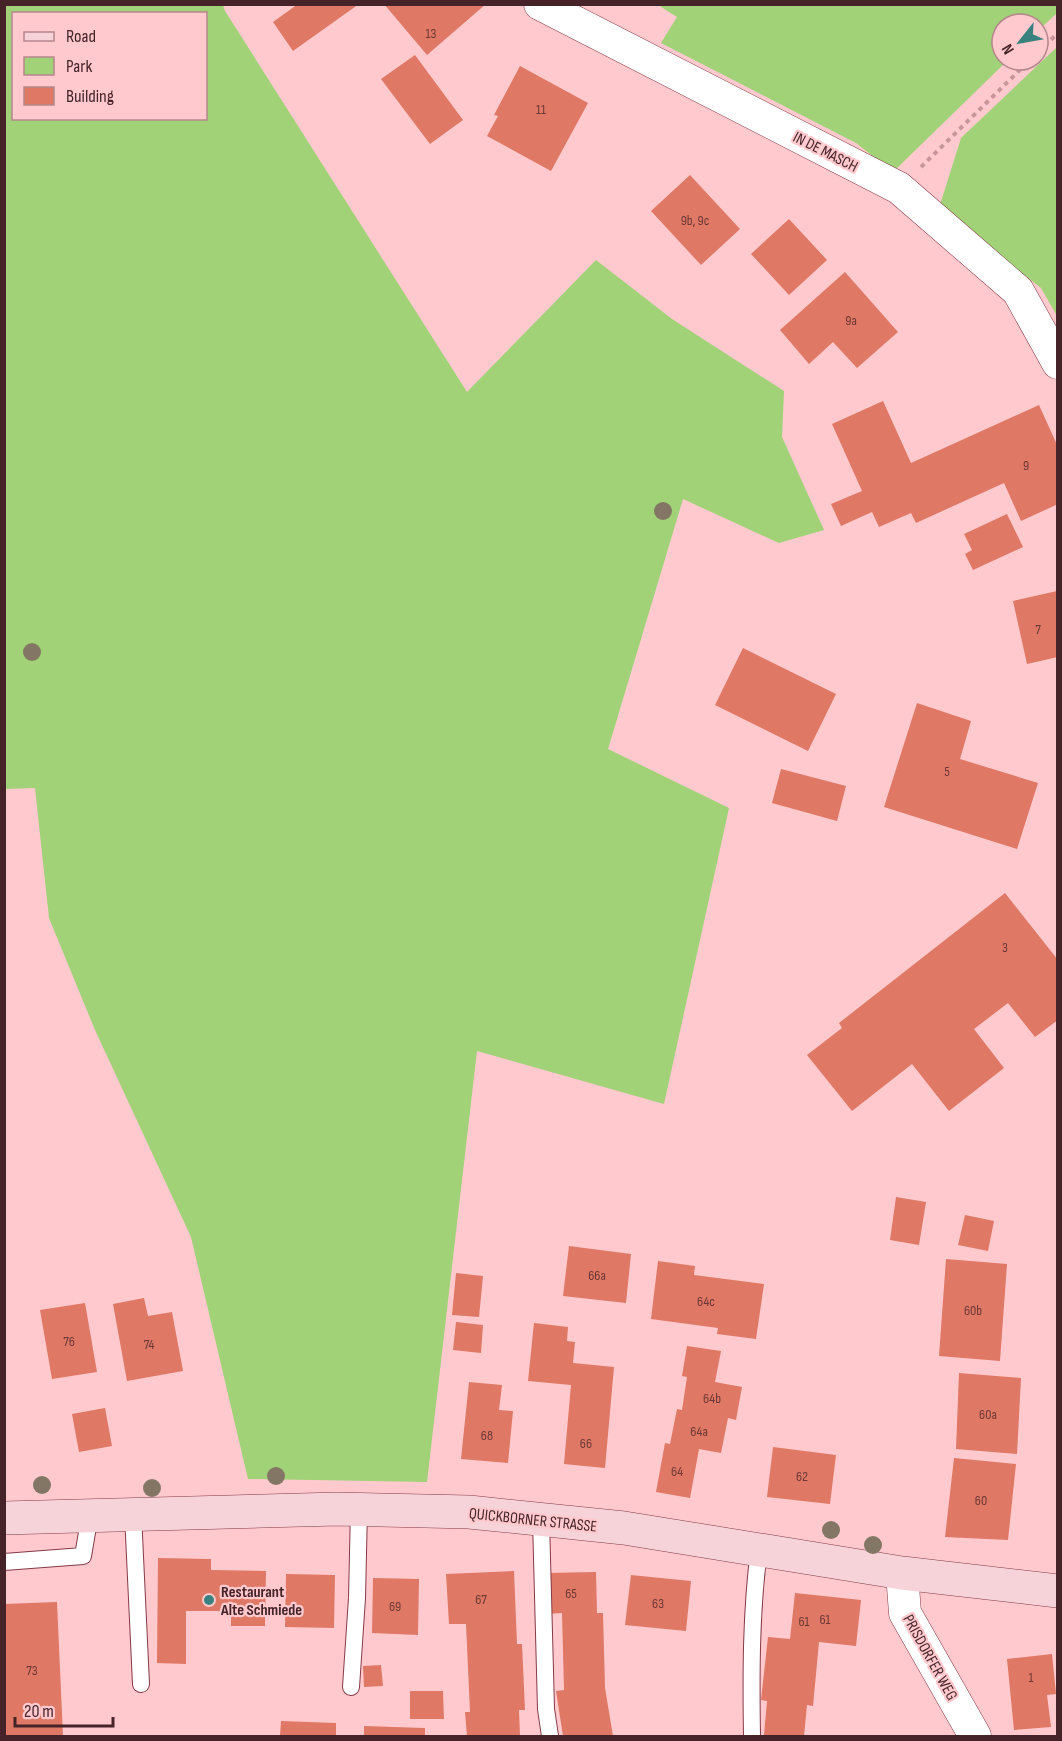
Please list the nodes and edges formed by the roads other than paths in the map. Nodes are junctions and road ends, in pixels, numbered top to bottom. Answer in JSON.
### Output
{"nodes":[{"id":1,"x":540,"y":4,"type":"edge"},
{"id":2,"x":1058,"y":363,"type":"edge"},
{"id":3,"x":359,"y":1509,"type":"junction"},
{"id":4,"x":133,"y":1514,"type":"junction"},
{"id":5,"x":90,"y":1515,"type":"junction"},
{"id":6,"x":4,"y":1518,"type":"edge"},
{"id":7,"x":541,"y":1520,"type":"junction"},
{"id":8,"x":759,"y":1550,"type":"junction"},
{"id":9,"x":4,"y":1562,"type":"edge"},
{"id":10,"x":902,"y":1573,"type":"junction"},
{"id":11,"x":1058,"y":1591,"type":"edge"},
{"id":12,"x":141,"y":1684,"type":"dead end"},
{"id":13,"x":351,"y":1687,"type":"dead end"},
{"id":14,"x":550,"y":1737,"type":"edge"},
{"id":15,"x":753,"y":1737,"type":"edge"},
{"id":16,"x":975,"y":1737,"type":"edge"}],
"edges":[{"from":1,"to":2,"type":"street","name":"IN DE MASCH"},
{"from":3,"to":4,"type":"main road","name":"QUICKBORNER STRASSE"},
{"from":3,"to":7,"type":"main road","name":"QUICKBORNER STRASSE"},
{"from":3,"to":13,"type":"lane"},
{"from":4,"to":5,"type":"main road","name":"QUICKBORNER STRASSE"},
{"from":4,"to":12,"type":"lane"},
{"from":5,"to":6,"type":"main road","name":"QUICKBORNER STRASSE"},
{"from":5,"to":9,"type":"lane"},
{"from":7,"to":8,"type":"main road","name":"QUICKBORNER STRASSE"},
{"from":7,"to":14,"type":"lane"},
{"from":8,"to":10,"type":"main road","name":"QUICKBORNER STRASSE"},
{"from":8,"to":15,"type":"lane"},
{"from":10,"to":11,"type":"main road","name":"QUICKBORNER STRASSE"},
{"from":10,"to":16,"type":"street","name":"PRISDORFER WEG"}]}
